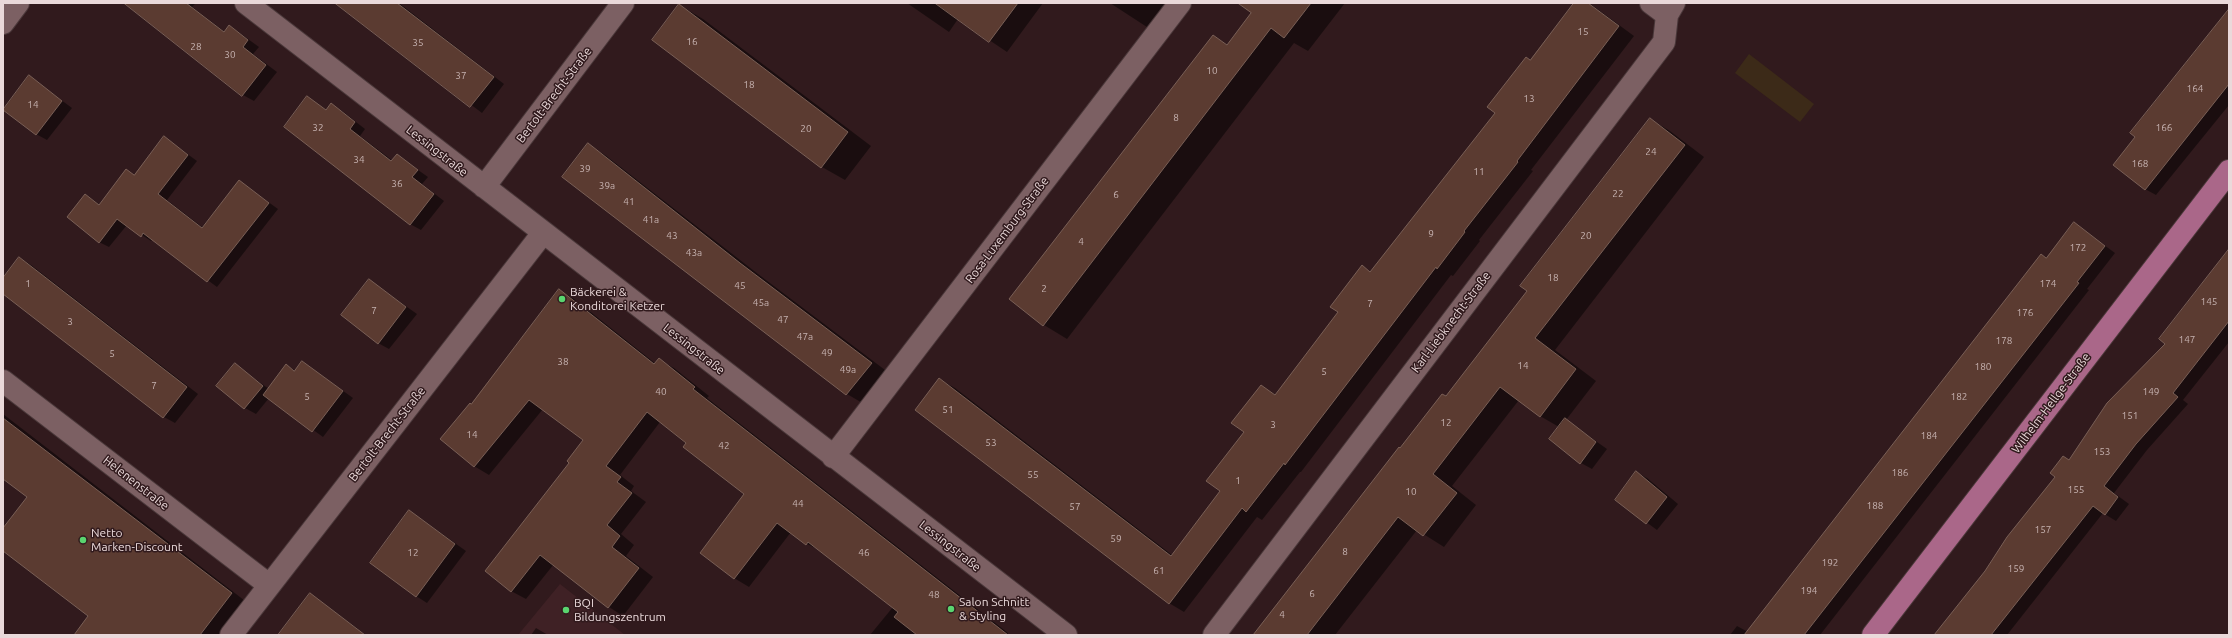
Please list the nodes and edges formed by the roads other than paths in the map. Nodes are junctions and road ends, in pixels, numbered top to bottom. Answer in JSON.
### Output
{"nodes":[{"id":1,"x":18,"y":3,"type":"edge"},
{"id":2,"x":246,"y":3,"type":"edge"},
{"id":3,"x":623,"y":3,"type":"edge"},
{"id":4,"x":1180,"y":3,"type":"edge"},
{"id":5,"x":1664,"y":7,"type":"edge"},
{"id":6,"x":3,"y":23,"type":"edge"},
{"id":7,"x":2229,"y":171,"type":"edge"},
{"id":8,"x":484,"y":187,"type":"junction"},
{"id":9,"x":544,"y":233,"type":"junction"},
{"id":10,"x":3,"y":380,"type":"edge"},
{"id":11,"x":833,"y":456,"type":"junction"},
{"id":12,"x":269,"y":585,"type":"junction"},
{"id":13,"x":1053,"y":631,"type":"edge"},
{"id":14,"x":231,"y":635,"type":"edge"},
{"id":15,"x":1214,"y":635,"type":"edge"},
{"id":16,"x":1873,"y":635,"type":"edge"}],
"edges":[{"from":1,"to":6,"type":"street"},
{"from":2,"to":8,"type":"street","name":"Lessingstraße"},
{"from":3,"to":8,"type":"street","name":"Bertolt-Brecht-Straße"},
{"from":4,"to":11,"type":"street","name":"Rosa-Luxemburg-Straße"},
{"from":5,"to":15,"type":"street","name":"Karl-Liebknecht-Straße"},
{"from":7,"to":16,"type":"main road","name":"Wilhelm-Hellge-Straße"},
{"from":8,"to":9,"type":"street","name":"Lessingstraße"},
{"from":9,"to":11,"type":"street","name":"Lessingstraße"},
{"from":9,"to":12,"type":"street","name":"Bertolt-Brecht-Straße"},
{"from":10,"to":12,"type":"street","name":"Helenenstraße"},
{"from":11,"to":13,"type":"street","name":"Lessingstraße"},
{"from":12,"to":14,"type":"street","name":"Bertolt-Brecht-Straße"}]}
